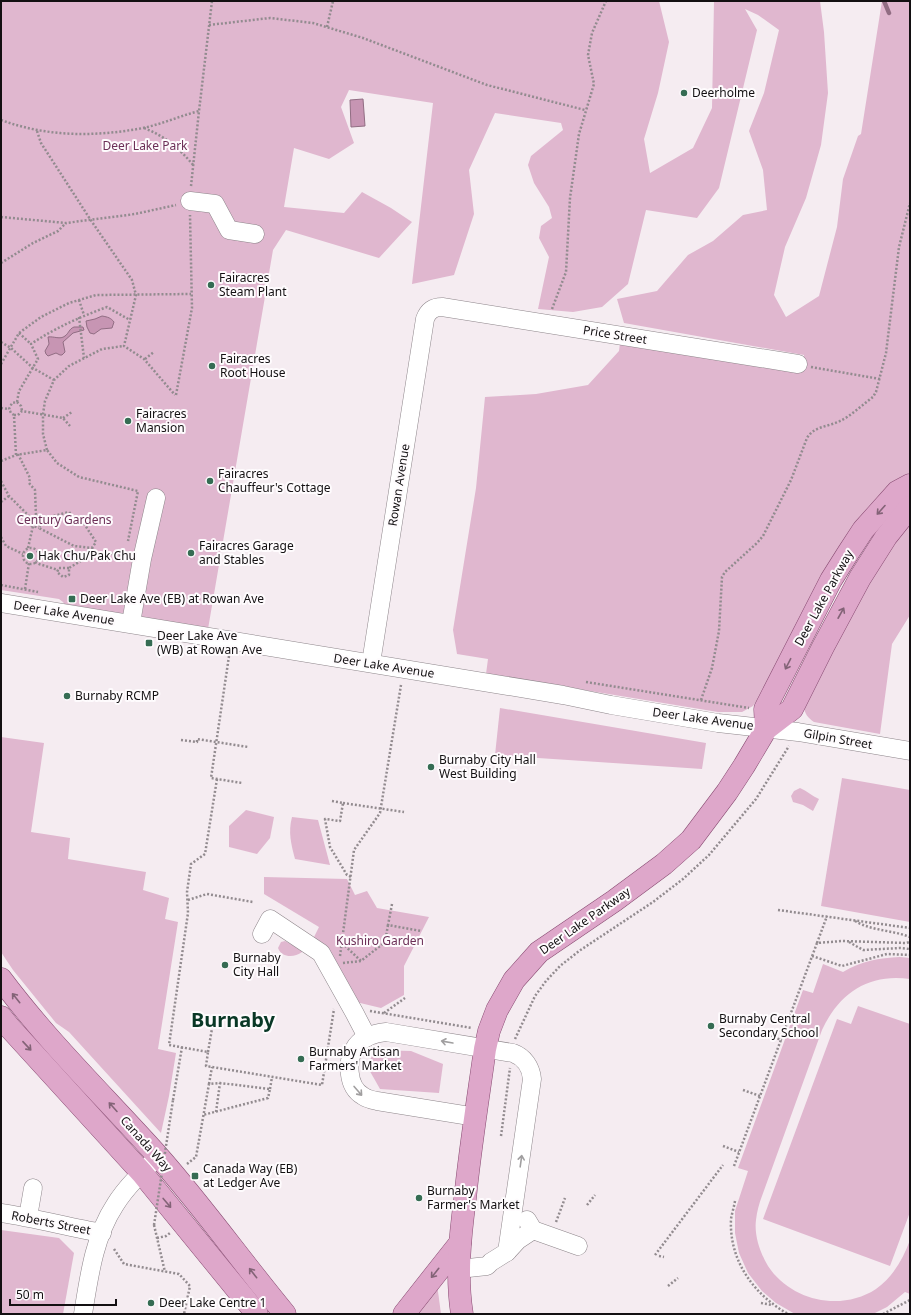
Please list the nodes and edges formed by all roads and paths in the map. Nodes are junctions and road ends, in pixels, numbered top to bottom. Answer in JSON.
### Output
{"nodes":[{"id":1,"x":212,"y":1,"type":"edge"},
{"id":2,"x":334,"y":1,"type":"edge"},
{"id":3,"x":606,"y":1,"type":"edge"},
{"id":4,"x":208,"y":25,"type":"junction"},
{"id":5,"x":327,"y":27,"type":"junction"},
{"id":6,"x":585,"y":110,"type":"junction"},
{"id":7,"x":199,"y":111,"type":"junction"},
{"id":8,"x":1,"y":120,"type":"edge"},
{"id":9,"x":143,"y":128,"type":"junction"},
{"id":10,"x":37,"y":131,"type":"junction"},
{"id":11,"x":194,"y":166,"type":"junction"},
{"id":12,"x":190,"y":201,"type":"junction"},
{"id":13,"x":910,"y":203,"type":"edge"},
{"id":14,"x":1,"y":217,"type":"edge"},
{"id":15,"x":90,"y":219,"type":"junction"},
{"id":16,"x":66,"y":223,"type":"junction"},
{"id":17,"x":255,"y":234,"type":"dead end"},
{"id":18,"x":1,"y":263,"type":"edge"},
{"id":19,"x":191,"y":294,"type":"junction"},
{"id":20,"x":136,"y":295,"type":"junction"},
{"id":21,"x":79,"y":300,"type":"junction"},
{"id":22,"x":432,"y":310,"type":"joint"},
{"id":23,"x":84,"y":315,"type":"junction"},
{"id":24,"x":80,"y":317,"type":"junction"},
{"id":25,"x":130,"y":320,"type":"junction"},
{"id":26,"x":551,"y":325,"type":"junction"},
{"id":27,"x":19,"y":334,"type":"junction"},
{"id":28,"x":1,"y":342,"type":"edge"},
{"id":29,"x":31,"y":344,"type":"junction"},
{"id":30,"x":124,"y":346,"type":"junction"},
{"id":31,"x":11,"y":348,"type":"junction"},
{"id":32,"x":154,"y":352,"type":"dead end"},
{"id":33,"x":84,"y":358,"type":"junction"},
{"id":34,"x":145,"y":359,"type":"junction"},
{"id":35,"x":1,"y":364,"type":"edge"},
{"id":36,"x":798,"y":364,"type":"joint"},
{"id":37,"x":33,"y":368,"type":"junction"},
{"id":38,"x":880,"y":379,"type":"junction"},
{"id":39,"x":54,"y":380,"type":"junction"},
{"id":40,"x":16,"y":402,"type":"junction"},
{"id":41,"x":1,"y":408,"type":"edge"},
{"id":42,"x":9,"y":409,"type":"junction"},
{"id":43,"x":22,"y":410,"type":"junction"},
{"id":44,"x":72,"y":412,"type":"dead end"},
{"id":45,"x":43,"y":414,"type":"junction"},
{"id":46,"x":14,"y":415,"type":"junction"},
{"id":47,"x":63,"y":418,"type":"junction"},
{"id":48,"x":70,"y":426,"type":"dead end"},
{"id":49,"x":47,"y":450,"type":"junction"},
{"id":50,"x":17,"y":454,"type":"junction"},
{"id":51,"x":1,"y":461,"type":"edge"},
{"id":52,"x":1,"y":481,"type":"edge"},
{"id":53,"x":910,"y":485,"type":"edge"},
{"id":54,"x":138,"y":491,"type":"dead end"},
{"id":55,"x":9,"y":496,"type":"junction"},
{"id":56,"x":156,"y":498,"type":"dead end"},
{"id":57,"x":1,"y":502,"type":"edge"},
{"id":58,"x":910,"y":507,"type":"edge"},
{"id":59,"x":36,"y":516,"type":"junction"},
{"id":60,"x":31,"y":518,"type":"junction"},
{"id":61,"x":42,"y":519,"type":"junction"},
{"id":62,"x":33,"y":526,"type":"junction"},
{"id":63,"x":39,"y":528,"type":"junction"},
{"id":64,"x":1,"y":537,"type":"edge"},
{"id":65,"x":28,"y":548,"type":"junction"},
{"id":66,"x":92,"y":548,"type":"junction"},
{"id":67,"x":94,"y":553,"type":"junction"},
{"id":68,"x":23,"y":554,"type":"junction"},
{"id":69,"x":125,"y":556,"type":"dead end"},
{"id":70,"x":35,"y":562,"type":"junction"},
{"id":71,"x":29,"y":563,"type":"junction"},
{"id":72,"x":69,"y":568,"type":"junction"},
{"id":73,"x":58,"y":570,"type":"junction"},
{"id":74,"x":25,"y":589,"type":"dead end"},
{"id":75,"x":1,"y":603,"type":"edge"},
{"id":76,"x":131,"y":623,"type":"junction"},
{"id":77,"x":232,"y":657,"type":"dead end"},
{"id":78,"x":371,"y":663,"type":"junction"},
{"id":79,"x":402,"y":685,"type":"dead end"},
{"id":80,"x":701,"y":700,"type":"dead end"},
{"id":81,"x":766,"y":729,"type":"junction"},
{"id":82,"x":181,"y":740,"type":"dead end"},
{"id":83,"x":216,"y":742,"type":"junction"},
{"id":84,"x":248,"y":747,"type":"dead end"},
{"id":85,"x":910,"y":751,"type":"edge"},
{"id":86,"x":217,"y":779,"type":"junction"},
{"id":87,"x":242,"y":783,"type":"dead end"},
{"id":88,"x":332,"y":801,"type":"dead end"},
{"id":89,"x":343,"y":803,"type":"junction"},
{"id":90,"x":404,"y":812,"type":"dead end"},
{"id":91,"x":350,"y":877,"type":"junction"},
{"id":92,"x":188,"y":900,"type":"junction"},
{"id":93,"x":253,"y":902,"type":"dead end"},
{"id":94,"x":392,"y":904,"type":"dead end"},
{"id":95,"x":778,"y":910,"type":"dead end"},
{"id":96,"x":827,"y":916,"type":"junction"},
{"id":97,"x":852,"y":920,"type":"junction"},
{"id":98,"x":388,"y":925,"type":"junction"},
{"id":99,"x":910,"y":928,"type":"edge"},
{"id":100,"x":421,"y":931,"type":"dead end"},
{"id":101,"x":262,"y":934,"type":"dead end"},
{"id":102,"x":910,"y":937,"type":"edge"},
{"id":103,"x":848,"y":941,"type":"junction"},
{"id":104,"x":910,"y":942,"type":"edge"},
{"id":105,"x":342,"y":943,"type":"junction"},
{"id":106,"x":817,"y":943,"type":"junction"},
{"id":107,"x":910,"y":949,"type":"edge"},
{"id":108,"x":910,"y":954,"type":"edge"},
{"id":109,"x":812,"y":956,"type":"junction"},
{"id":110,"x":340,"y":957,"type":"dead end"},
{"id":111,"x":361,"y":961,"type":"junction"},
{"id":112,"x":339,"y":964,"type":"dead end"},
{"id":113,"x":1,"y":979,"type":"edge"},
{"id":114,"x":405,"y":998,"type":"dead end"},
{"id":115,"x":352,"y":1008,"type":"junction"},
{"id":116,"x":383,"y":1013,"type":"junction"},
{"id":117,"x":1,"y":1017,"type":"edge"},
{"id":118,"x":214,"y":1018,"type":"dead end"},
{"id":119,"x":470,"y":1028,"type":"dead end"},
{"id":120,"x":766,"y":1035,"type":"dead end"},
{"id":121,"x":367,"y":1037,"type":"junction"},
{"id":122,"x":782,"y":1040,"type":"junction"},
{"id":123,"x":182,"y":1047,"type":"junction"},
{"id":124,"x":485,"y":1049,"type":"junction"},
{"id":125,"x":208,"y":1052,"type":"junction"},
{"id":126,"x":511,"y":1063,"type":"dead end"},
{"id":127,"x":212,"y":1067,"type":"junction"},
{"id":128,"x":272,"y":1077,"type":"junction"},
{"id":129,"x":220,"y":1083,"type":"junction"},
{"id":130,"x":209,"y":1084,"type":"junction"},
{"id":131,"x":270,"y":1090,"type":"junction"},
{"id":132,"x":743,"y":1090,"type":"dead end"},
{"id":133,"x":760,"y":1096,"type":"junction"},
{"id":134,"x":216,"y":1112,"type":"junction"},
{"id":135,"x":203,"y":1115,"type":"junction"},
{"id":136,"x":476,"y":1117,"type":"junction"},
{"id":137,"x":501,"y":1136,"type":"dead end"},
{"id":138,"x":723,"y":1146,"type":"dead end"},
{"id":139,"x":740,"y":1152,"type":"junction"},
{"id":140,"x":158,"y":1157,"type":"junction"},
{"id":141,"x":187,"y":1164,"type":"dead end"},
{"id":142,"x":723,"y":1165,"type":"dead end"},
{"id":143,"x":734,"y":1166,"type":"dead end"},
{"id":144,"x":142,"y":1173,"type":"junction"},
{"id":145,"x":33,"y":1188,"type":"dead end"},
{"id":146,"x":595,"y":1195,"type":"dead end"},
{"id":147,"x":565,"y":1198,"type":"dead end"},
{"id":148,"x":515,"y":1200,"type":"junction"},
{"id":149,"x":735,"y":1201,"type":"dead end"},
{"id":150,"x":587,"y":1205,"type":"dead end"},
{"id":151,"x":1,"y":1213,"type":"edge"},
{"id":152,"x":28,"y":1217,"type":"junction"},
{"id":153,"x":555,"y":1223,"type":"dead end"},
{"id":154,"x":533,"y":1230,"type":"junction"},
{"id":155,"x":174,"y":1231,"type":"dead end"},
{"id":156,"x":102,"y":1233,"type":"junction"},
{"id":157,"x":157,"y":1238,"type":"junction"},
{"id":158,"x":460,"y":1243,"type":"junction"},
{"id":159,"x":578,"y":1246,"type":"dead end"},
{"id":160,"x":114,"y":1249,"type":"dead end"},
{"id":161,"x":507,"y":1252,"type":"junction"},
{"id":162,"x":655,"y":1255,"type":"dead end"},
{"id":163,"x":659,"y":1256,"type":"dead end"},
{"id":164,"x":664,"y":1257,"type":"dead end"},
{"id":165,"x":459,"y":1269,"type":"junction"},
{"id":166,"x":165,"y":1272,"type":"junction"},
{"id":167,"x":678,"y":1278,"type":"dead end"},
{"id":168,"x":668,"y":1286,"type":"dead end"},
{"id":169,"x":910,"y":1300,"type":"edge"},
{"id":170,"x":761,"y":1303,"type":"dead end"},
{"id":171,"x":773,"y":1306,"type":"junction"},
{"id":172,"x":83,"y":1314,"type":"edge"},
{"id":173,"x":184,"y":1314,"type":"edge"},
{"id":174,"x":257,"y":1314,"type":"edge"},
{"id":175,"x":285,"y":1314,"type":"edge"},
{"id":176,"x":404,"y":1314,"type":"edge"},
{"id":177,"x":462,"y":1314,"type":"edge"},
{"id":178,"x":788,"y":1314,"type":"edge"},
{"id":179,"x":883,"y":1314,"type":"edge"}],
"edges":[{"from":1,"to":4,"type":"path"},
{"from":2,"to":5,"type":"path"},
{"from":3,"to":6,"type":"path"},
{"from":4,"to":5,"type":"path"},
{"from":4,"to":7,"type":"path"},
{"from":5,"to":6,"type":"path"},
{"from":6,"to":26,"type":"path"},
{"from":7,"to":9,"type":"path"},
{"from":7,"to":11,"type":"path"},
{"from":8,"to":10,"type":"path"},
{"from":9,"to":10,"type":"path"},
{"from":9,"to":11,"type":"path"},
{"from":10,"to":15,"type":"path"},
{"from":11,"to":12,"type":"path"},
{"from":12,"to":15,"type":"path"},
{"from":12,"to":17,"type":"street"},
{"from":12,"to":19,"type":"path"},
{"from":13,"to":38,"type":"path"},
{"from":14,"to":16,"type":"path"},
{"from":15,"to":16,"type":"path"},
{"from":15,"to":20,"type":"path"},
{"from":16,"to":18,"type":"path"},
{"from":19,"to":20,"type":"path"},
{"from":19,"to":34,"type":"path"},
{"from":20,"to":21,"type":"path"},
{"from":20,"to":25,"type":"path"},
{"from":21,"to":23,"type":"path"},
{"from":21,"to":27,"type":"path"},
{"from":22,"to":26,"type":"street","name":"Price Street"},
{"from":22,"to":78,"type":"street","name":"Rowan Avenue"},
{"from":23,"to":24,"type":"path"},
{"from":23,"to":25,"type":"path"},
{"from":24,"to":29,"type":"path"},
{"from":24,"to":33,"type":"path"},
{"from":25,"to":30,"type":"path"},
{"from":26,"to":36,"type":"street","name":"Price Street"},
{"from":27,"to":29,"type":"path"},
{"from":27,"to":31,"type":"path"},
{"from":28,"to":31,"type":"path"},
{"from":29,"to":37,"type":"path"},
{"from":30,"to":33,"type":"path"},
{"from":30,"to":34,"type":"path"},
{"from":31,"to":35,"type":"path"},
{"from":31,"to":37,"type":"path"},
{"from":32,"to":34,"type":"path"},
{"from":33,"to":39,"type":"path"},
{"from":36,"to":38,"type":"path"},
{"from":37,"to":39,"type":"path"},
{"from":37,"to":40,"type":"path"},
{"from":38,"to":80,"type":"path"},
{"from":39,"to":45,"type":"path"},
{"from":40,"to":42,"type":"path"},
{"from":40,"to":43,"type":"path"},
{"from":41,"to":42,"type":"path"},
{"from":42,"to":46,"type":"path"},
{"from":43,"to":45,"type":"path"},
{"from":43,"to":46,"type":"path"},
{"from":44,"to":47,"type":"path"},
{"from":45,"to":47,"type":"path"},
{"from":45,"to":49,"type":"path"},
{"from":46,"to":50,"type":"path"},
{"from":47,"to":48,"type":"path"},
{"from":49,"to":50,"type":"path"},
{"from":49,"to":54,"type":"path"},
{"from":50,"to":51,"type":"path"},
{"from":50,"to":59,"type":"path"},
{"from":52,"to":55,"type":"path"},
{"from":53,"to":81,"type":"main road","name":"Deer Lake Parkway","one_way":true},
{"from":55,"to":57,"type":"path"},
{"from":55,"to":60,"type":"path"},
{"from":56,"to":76,"type":"street"},
{"from":81,"to":58,"type":"main road","name":"Deer Lake Parkway","one_way":true},
{"from":59,"to":60,"type":"path"},
{"from":59,"to":61,"type":"path"},
{"from":60,"to":62,"type":"path"},
{"from":61,"to":63,"type":"path"},
{"from":61,"to":66,"type":"path"},
{"from":62,"to":63,"type":"path"},
{"from":62,"to":65,"type":"path"},
{"from":63,"to":66,"type":"path"},
{"from":64,"to":68,"type":"path"},
{"from":65,"to":68,"type":"path"},
{"from":65,"to":70,"type":"path"},
{"from":66,"to":67,"type":"path"},
{"from":67,"to":69,"type":"path"},
{"from":67,"to":72,"type":"path"},
{"from":68,"to":71,"type":"path"},
{"from":70,"to":71,"type":"path"},
{"from":70,"to":73,"type":"path"},
{"from":71,"to":74,"type":"path"},
{"from":72,"to":73,"type":"path"},
{"from":72,"to":73,"type":"path"},
{"from":75,"to":76,"type":"street","name":"Deer Lake Avenue"},
{"from":76,"to":78,"type":"street","name":"Deer Lake Avenue"},
{"from":77,"to":83,"type":"path"},
{"from":78,"to":81,"type":"street","name":"Deer Lake Avenue"},
{"from":79,"to":91,"type":"path"},
{"from":81,"to":85,"type":"street","name":"Gilpin Street"},
{"from":81,"to":124,"type":"main road","name":"Deer Lake Parkway"},
{"from":82,"to":83,"type":"path"},
{"from":83,"to":84,"type":"path"},
{"from":83,"to":86,"type":"path"},
{"from":86,"to":87,"type":"path"},
{"from":86,"to":92,"type":"path"},
{"from":88,"to":89,"type":"path"},
{"from":89,"to":90,"type":"path","bridge":true},
{"from":89,"to":91,"type":"path"},
{"from":91,"to":105,"type":"path"},
{"from":92,"to":93,"type":"path"},
{"from":92,"to":123,"type":"path"},
{"from":94,"to":98,"type":"path"},
{"from":95,"to":96,"type":"path"},
{"from":96,"to":97,"type":"path"},
{"from":96,"to":106,"type":"path"},
{"from":97,"to":99,"type":"path"},
{"from":97,"to":102,"type":"path"},
{"from":98,"to":100,"type":"path"},
{"from":98,"to":111,"type":"path"},
{"from":101,"to":115,"type":"street"},
{"from":103,"to":104,"type":"path"},
{"from":103,"to":106,"type":"path"},
{"from":103,"to":107,"type":"path"},
{"from":105,"to":110,"type":"path"},
{"from":105,"to":111,"type":"path"},
{"from":106,"to":109,"type":"path"},
{"from":108,"to":109,"type":"path"},
{"from":109,"to":122,"type":"path"},
{"from":111,"to":112,"type":"path"},
{"from":140,"to":113,"type":"main road","name":"Canada Way","one_way":true},
{"from":114,"to":116,"type":"path"},
{"from":115,"to":116,"type":"path"},
{"from":115,"to":121,"type":"street"},
{"from":115,"to":128,"type":"path"},
{"from":116,"to":119,"type":"path"},
{"from":117,"to":144,"type":"main road","name":"Canada Way","one_way":true},
{"from":118,"to":125,"type":"path"},
{"from":120,"to":122,"type":"path"},
{"from":124,"to":121,"type":"street","one_way":true},
{"from":121,"to":136,"type":"street","one_way":true},
{"from":122,"to":133,"type":"path"},
{"from":123,"to":125,"type":"path"},
{"from":123,"to":157,"type":"path","bridge":true},
{"from":124,"to":136,"type":"main road","name":"Deer Lake Parkway"},
{"from":148,"to":124,"type":"street","one_way":true},
{"from":125,"to":127,"type":"path"},
{"from":126,"to":137,"type":"path"},
{"from":127,"to":128,"type":"path"},
{"from":127,"to":130,"type":"path"},
{"from":128,"to":131,"type":"path"},
{"from":129,"to":130,"type":"path"},
{"from":129,"to":131,"type":"path"},
{"from":129,"to":134,"type":"path"},
{"from":130,"to":135,"type":"path"},
{"from":131,"to":134,"type":"path"},
{"from":132,"to":133,"type":"path"},
{"from":133,"to":139,"type":"path"},
{"from":134,"to":135,"type":"path"},
{"from":135,"to":141,"type":"path"},
{"from":136,"to":158,"type":"main road","name":"Deer Lake Parkway"},
{"from":138,"to":139,"type":"path"},
{"from":139,"to":143,"type":"path"},
{"from":140,"to":144,"type":"street"},
{"from":175,"to":140,"type":"main road","name":"Canada Way","one_way":true},
{"from":142,"to":162,"type":"path"},
{"from":144,"to":156,"type":"street"},
{"from":144,"to":174,"type":"main road","name":"Canada Way","one_way":true},
{"from":145,"to":152,"type":"street"},
{"from":146,"to":150,"type":"path"},
{"from":147,"to":153,"type":"path"},
{"from":148,"to":154,"type":"street"},
{"from":148,"to":161,"type":"street"},
{"from":149,"to":171,"type":"path"},
{"from":151,"to":152,"type":"street","name":"Roberts Street"},
{"from":152,"to":156,"type":"street","name":"Roberts Street"},
{"from":154,"to":159,"type":"street"},
{"from":154,"to":161,"type":"street"},
{"from":155,"to":157,"type":"path"},
{"from":156,"to":172,"type":"street"},
{"from":157,"to":166,"type":"path"},
{"from":158,"to":165,"type":"main road","name":"Deer Lake Parkway"},
{"from":158,"to":176,"type":"main road","one_way":true},
{"from":160,"to":166,"type":"path"},
{"from":161,"to":165,"type":"street"},
{"from":163,"to":164,"type":"path"},
{"from":165,"to":177,"type":"main road","name":"Deer Lake Parkway"},
{"from":166,"to":173,"type":"path"},
{"from":167,"to":168,"type":"path"},
{"from":169,"to":179,"type":"path"},
{"from":170,"to":171,"type":"path"},
{"from":171,"to":178,"type":"path"}]}
